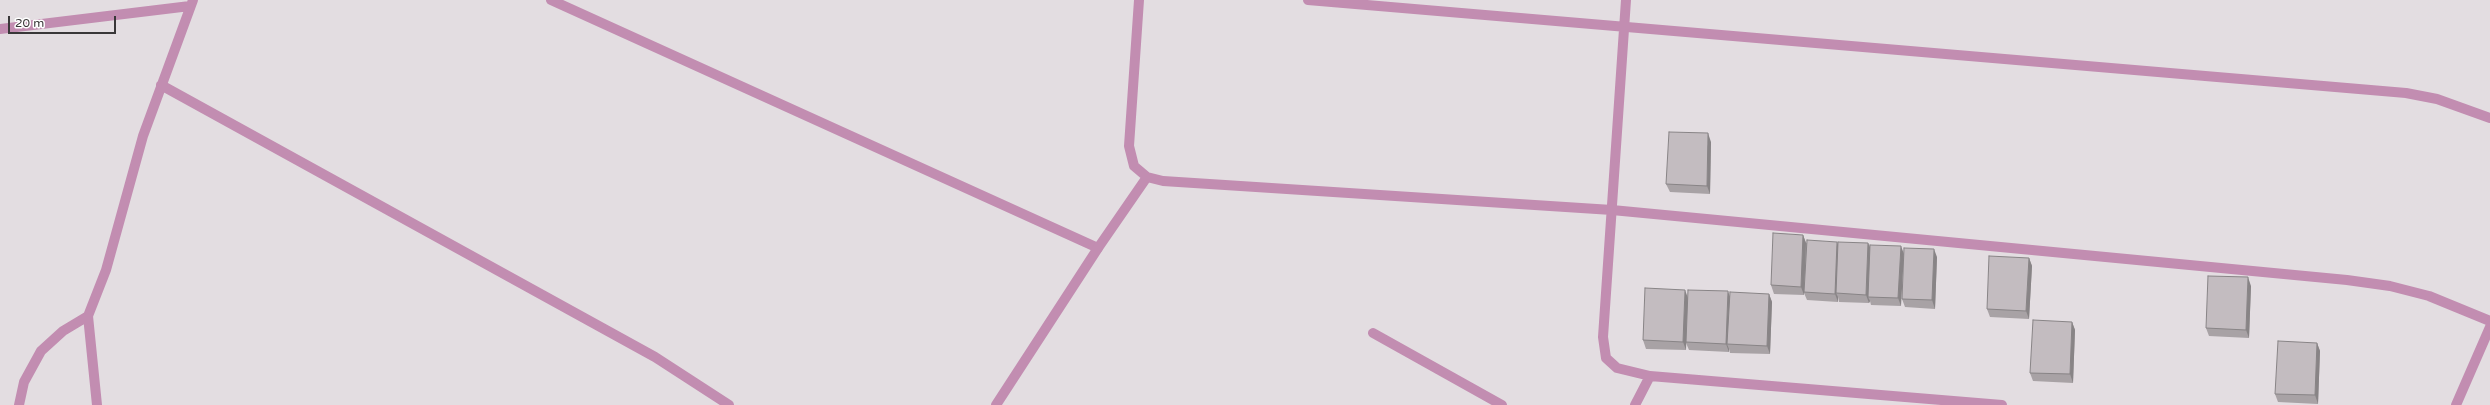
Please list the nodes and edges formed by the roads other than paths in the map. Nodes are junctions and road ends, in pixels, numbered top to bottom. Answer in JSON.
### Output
{"nodes":[{"id":1,"x":551,"y":0,"type":"edge"},
{"id":2,"x":1140,"y":0,"type":"edge"},
{"id":3,"x":1308,"y":0,"type":"edge"},
{"id":4,"x":1626,"y":0,"type":"edge"},
{"id":5,"x":192,"y":3,"type":"edge"},
{"id":6,"x":1624,"y":27,"type":"junction"},
{"id":7,"x":0,"y":29,"type":"edge"},
{"id":8,"x":161,"y":85,"type":"junction"},
{"id":9,"x":2490,"y":118,"type":"edge"},
{"id":10,"x":1147,"y":178,"type":"junction"},
{"id":11,"x":1612,"y":210,"type":"junction"},
{"id":12,"x":1098,"y":248,"type":"junction"},
{"id":13,"x":88,"y":316,"type":"junction"},
{"id":14,"x":2490,"y":321,"type":"edge"},
{"id":15,"x":2490,"y":327,"type":"edge"},
{"id":16,"x":1373,"y":333,"type":"dead end"},
{"id":17,"x":1650,"y":376,"type":"junction"},
{"id":18,"x":19,"y":405,"type":"edge"},
{"id":19,"x":97,"y":405,"type":"edge"},
{"id":20,"x":729,"y":405,"type":"edge"},
{"id":21,"x":996,"y":405,"type":"edge"},
{"id":22,"x":1502,"y":405,"type":"edge"},
{"id":23,"x":1635,"y":405,"type":"edge"},
{"id":24,"x":2002,"y":405,"type":"edge"},
{"id":25,"x":2456,"y":405,"type":"edge"}],
"edges":[{"from":1,"to":12,"type":"street"},
{"from":2,"to":10,"type":"street"},
{"from":3,"to":6,"type":"street"},
{"from":4,"to":6,"type":"street"},
{"from":5,"to":7,"type":"street"},
{"from":5,"to":8,"type":"street"},
{"from":6,"to":9,"type":"street"},
{"from":6,"to":11,"type":"street"},
{"from":8,"to":13,"type":"street"},
{"from":8,"to":20,"type":"street"},
{"from":10,"to":11,"type":"street"},
{"from":10,"to":12,"type":"street"},
{"from":11,"to":14,"type":"street"},
{"from":11,"to":17,"type":"street"},
{"from":12,"to":21,"type":"street"},
{"from":13,"to":18,"type":"street"},
{"from":13,"to":19,"type":"street"},
{"from":15,"to":25,"type":"street"},
{"from":16,"to":22,"type":"street"},
{"from":17,"to":23,"type":"street"},
{"from":17,"to":24,"type":"street"}]}
